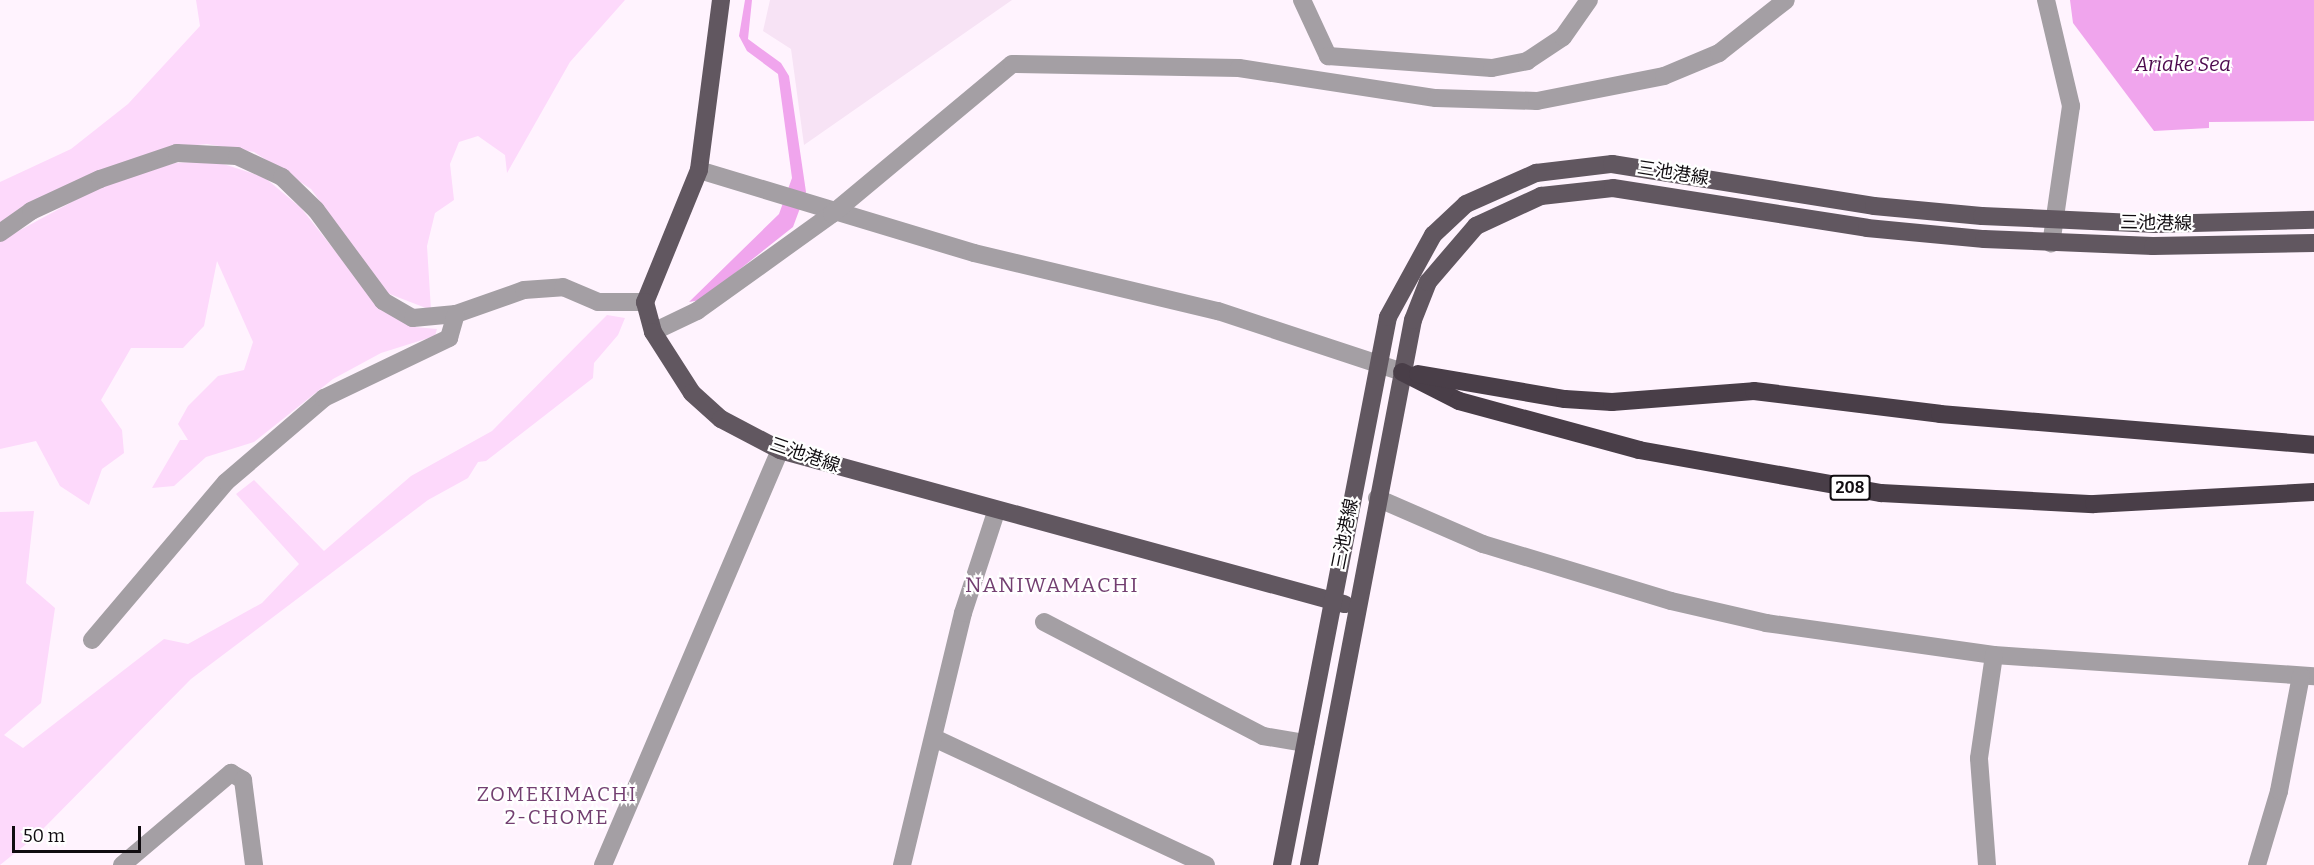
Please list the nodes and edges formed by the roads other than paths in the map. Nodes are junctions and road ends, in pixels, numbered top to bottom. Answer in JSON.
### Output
{"nodes":[{"id":1,"x":721,"y":0,"type":"edge"},
{"id":2,"x":1302,"y":0,"type":"edge"},
{"id":3,"x":1589,"y":0,"type":"edge"},
{"id":4,"x":1786,"y":0,"type":"edge"},
{"id":5,"x":2046,"y":0,"type":"edge"},
{"id":6,"x":699,"y":170,"type":"junction"},
{"id":7,"x":832,"y":214,"type":"junction"},
{"id":8,"x":2314,"y":220,"type":"edge"},
{"id":9,"x":2052,"y":221,"type":"junction"},
{"id":10,"x":0,"y":233,"type":"edge"},
{"id":11,"x":2314,"y":243,"type":"edge"},
{"id":12,"x":2050,"y":244,"type":"junction"},
{"id":13,"x":645,"y":302,"type":"junction"},
{"id":14,"x":456,"y":314,"type":"junction"},
{"id":15,"x":653,"y":332,"type":"junction"},
{"id":16,"x":1377,"y":363,"type":"junction"},
{"id":17,"x":1402,"y":372,"type":"junction"},
{"id":18,"x":2314,"y":445,"type":"edge"},
{"id":19,"x":780,"y":450,"type":"junction"},
{"id":20,"x":2314,"y":492,"type":"edge"},
{"id":21,"x":1377,"y":498,"type":"junction"},
{"id":22,"x":996,"y":512,"type":"junction"},
{"id":23,"x":1333,"y":601,"type":"junction"},
{"id":24,"x":1357,"y":607,"type":"junction"},
{"id":25,"x":1044,"y":622,"type":"dead end"},
{"id":26,"x":92,"y":640,"type":"dead end"},
{"id":27,"x":1994,"y":655,"type":"junction"},
{"id":28,"x":2307,"y":676,"type":"edge"},
{"id":29,"x":934,"y":738,"type":"junction"},
{"id":30,"x":1305,"y":743,"type":"junction"},
{"id":31,"x":122,"y":865,"type":"edge"},
{"id":32,"x":254,"y":865,"type":"edge"},
{"id":33,"x":603,"y":865,"type":"edge"},
{"id":34,"x":902,"y":865,"type":"edge"},
{"id":35,"x":1206,"y":865,"type":"edge"},
{"id":36,"x":1282,"y":865,"type":"edge"},
{"id":37,"x":1309,"y":865,"type":"edge"},
{"id":38,"x":1987,"y":865,"type":"edge"},
{"id":39,"x":2257,"y":865,"type":"edge"}],
"edges":[{"from":1,"to":6,"type":"main road"},
{"from":2,"to":3,"type":"street"},
{"from":4,"to":7,"type":"street"},
{"from":5,"to":9,"type":"street"},
{"from":6,"to":7,"type":"street"},
{"from":6,"to":13,"type":"main road"},
{"from":7,"to":15,"type":"street"},
{"from":7,"to":16,"type":"street"},
{"from":8,"to":9,"type":"main road","name":"三池港線"},
{"from":9,"to":12,"type":"street"},
{"from":9,"to":16,"type":"main road","name":"三池港線"},
{"from":10,"to":14,"type":"street"},
{"from":11,"to":12,"type":"main road","name":"三池港線"},
{"from":12,"to":17,"type":"main road","name":"三池港線"},
{"from":13,"to":14,"type":"street"},
{"from":13,"to":15,"type":"main road","name":"三池港線"},
{"from":14,"to":26,"type":"street"},
{"from":15,"to":19,"type":"main road","name":"三池港線"},
{"from":16,"to":17,"type":"street"},
{"from":16,"to":23,"type":"main road","name":"三池港線"},
{"from":17,"to":18,"type":"highway"},
{"from":17,"to":20,"type":"highway","number":"208"},
{"from":17,"to":21,"type":"main road","name":"三池港線"},
{"from":19,"to":22,"type":"main road","name":"三池港線"},
{"from":19,"to":33,"type":"street"},
{"from":21,"to":24,"type":"main road","name":"三池港線"},
{"from":21,"to":27,"type":"street"},
{"from":22,"to":23,"type":"main road","name":"三池港線"},
{"from":22,"to":29,"type":"street"},
{"from":23,"to":24,"type":"main road","name":"三池港線"},
{"from":23,"to":30,"type":"main road","name":"三池港線"},
{"from":24,"to":37,"type":"main road","name":"三池港線"},
{"from":25,"to":30,"type":"street"},
{"from":27,"to":28,"type":"street"},
{"from":27,"to":38,"type":"street"},
{"from":28,"to":39,"type":"street"},
{"from":29,"to":34,"type":"street"},
{"from":29,"to":35,"type":"street"},
{"from":30,"to":36,"type":"main road","name":"三池港線"},
{"from":31,"to":32,"type":"street"}]}
